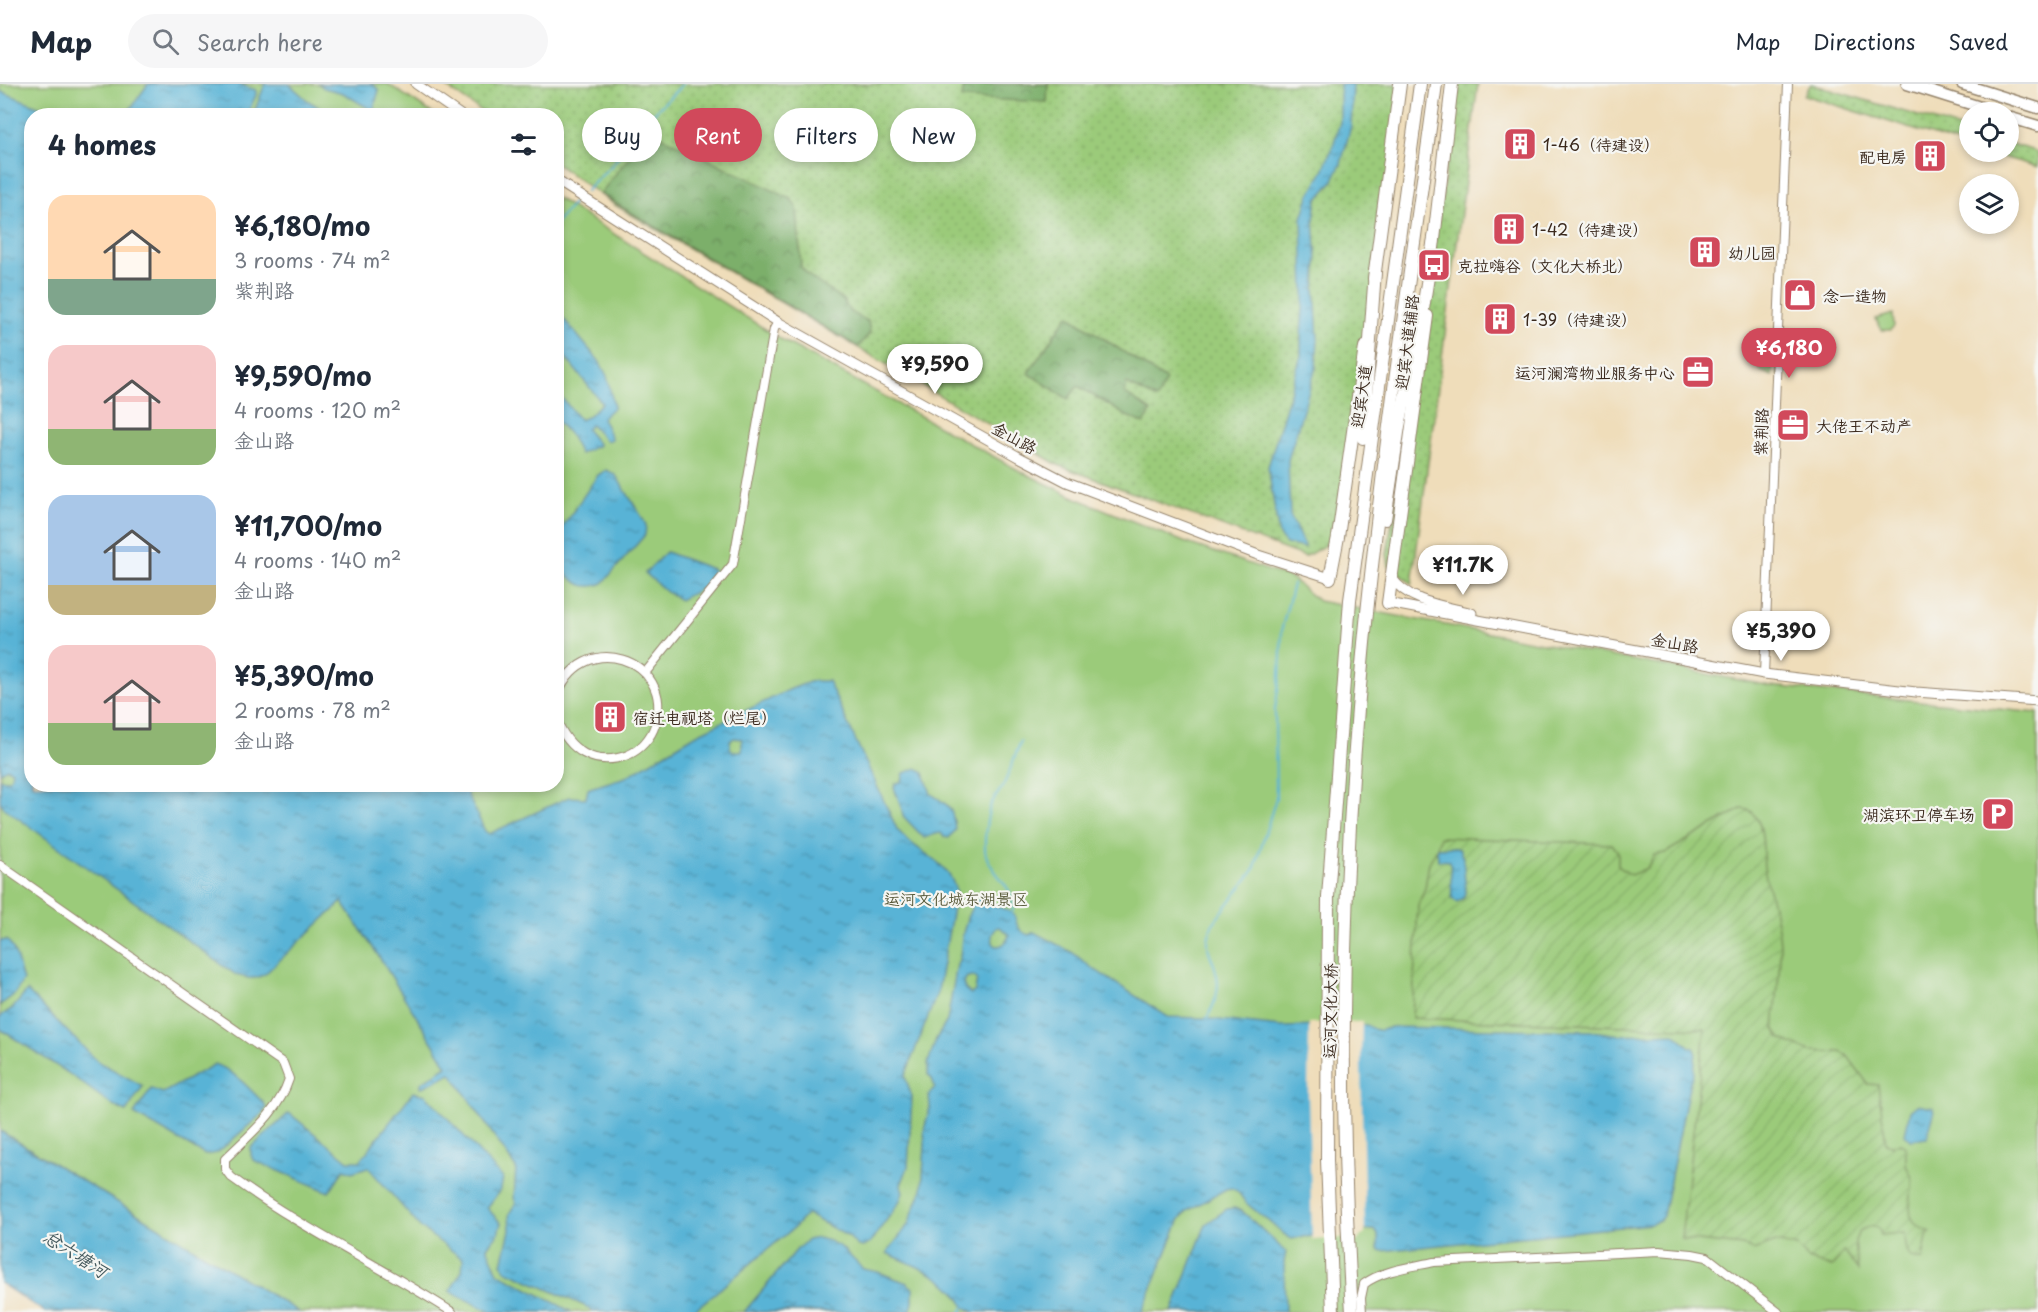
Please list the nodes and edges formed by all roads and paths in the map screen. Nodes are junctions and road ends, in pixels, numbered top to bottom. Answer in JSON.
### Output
{"nodes":[{"id":1,"x":416,"y":84,"type":"edge"},
{"id":2,"x":1400,"y":84,"type":"edge"},
{"id":3,"x":1420,"y":84,"type":"edge"},
{"id":4,"x":1436,"y":84,"type":"edge"},
{"id":5,"x":1452,"y":84,"type":"edge"},
{"id":6,"x":1788,"y":84,"type":"edge"},
{"id":7,"x":1907,"y":84,"type":"edge"},
{"id":8,"x":1962,"y":84,"type":"edge"},
{"id":9,"x":1964,"y":102,"type":"edge"},
{"id":10,"x":450,"y":108,"type":"edge"},
{"id":11,"x":2038,"y":108,"type":"edge"},
{"id":12,"x":2019,"y":120,"type":"edge"},
{"id":13,"x":2038,"y":126,"type":"edge"},
{"id":14,"x":564,"y":185,"type":"edge"},
{"id":15,"x":1434,"y":238,"type":"junction"},
{"id":16,"x":1375,"y":271,"type":"junction"},
{"id":17,"x":778,"y":322,"type":"junction"},
{"id":18,"x":1330,"y":578,"type":"joint"},
{"id":19,"x":1392,"y":578,"type":"junction"},
{"id":20,"x":1388,"y":603,"type":"joint"},
{"id":21,"x":1523,"y":627,"type":"junction"},
{"id":22,"x":1364,"y":644,"type":"junction"},
{"id":23,"x":1345,"y":654,"type":"junction"},
{"id":24,"x":645,"y":673,"type":"junction"},
{"id":25,"x":1764,"y":674,"type":"junction"},
{"id":26,"x":564,"y":681,"type":"edge"},
{"id":27,"x":2038,"y":701,"type":"edge"},
{"id":28,"x":1341,"y":712,"type":"joint"},
{"id":29,"x":1358,"y":712,"type":"joint"},
{"id":30,"x":564,"y":736,"type":"edge"},
{"id":31,"x":0,"y":865,"type":"edge"},
{"id":32,"x":452,"y":1312,"type":"edge"},
{"id":33,"x":1333,"y":1312,"type":"edge"},
{"id":34,"x":1352,"y":1312,"type":"edge"},
{"id":35,"x":1362,"y":1312,"type":"edge"},
{"id":36,"x":1778,"y":1312,"type":"edge"}],
"edges":[{"from":1,"to":10,"type":"street"},
{"from":2,"to":16,"type":"main road"},
{"from":3,"to":23,"type":"main road","name":"迎宾大道"},
{"from":4,"to":22,"type":"main road","name":"迎宾大道"},
{"from":5,"to":15,"type":"main road","name":"迎宾大道辅路"},
{"from":6,"to":25,"type":"street","name":"紫荆路"},
{"from":7,"to":9,"type":"main road"},
{"from":8,"to":11,"type":"main road"},
{"from":12,"to":13,"type":"main road"},
{"from":14,"to":17,"type":"street","name":"金山路"},
{"from":15,"to":19,"type":"main road","name":"迎宾大道辅路"},
{"from":15,"to":22,"type":"main road"},
{"from":16,"to":18,"type":"main road"},
{"from":16,"to":23,"type":"main road"},
{"from":17,"to":18,"type":"street","name":"金山路"},
{"from":17,"to":24,"type":"street"},
{"from":19,"to":20,"type":"main road","name":"迎宾大道辅路"},
{"from":19,"to":21,"type":"street","name":"金山路"},
{"from":20,"to":21,"type":"street","name":"金山路"},
{"from":21,"to":25,"type":"street","name":"金山路"},
{"from":22,"to":29,"type":"main road","name":"迎宾大道"},
{"from":23,"to":28,"type":"main road","name":"迎宾大道"},
{"from":24,"to":26,"type":"street"},
{"from":24,"to":30,"type":"street"},
{"from":25,"to":27,"type":"street","name":"金山路"},
{"from":28,"to":33,"type":"main road","name":"运河文化大桥"},
{"from":29,"to":34,"type":"main road","name":"运河文化大桥"},
{"from":31,"to":32,"type":"street"},
{"from":35,"to":36,"type":"street"}]}
